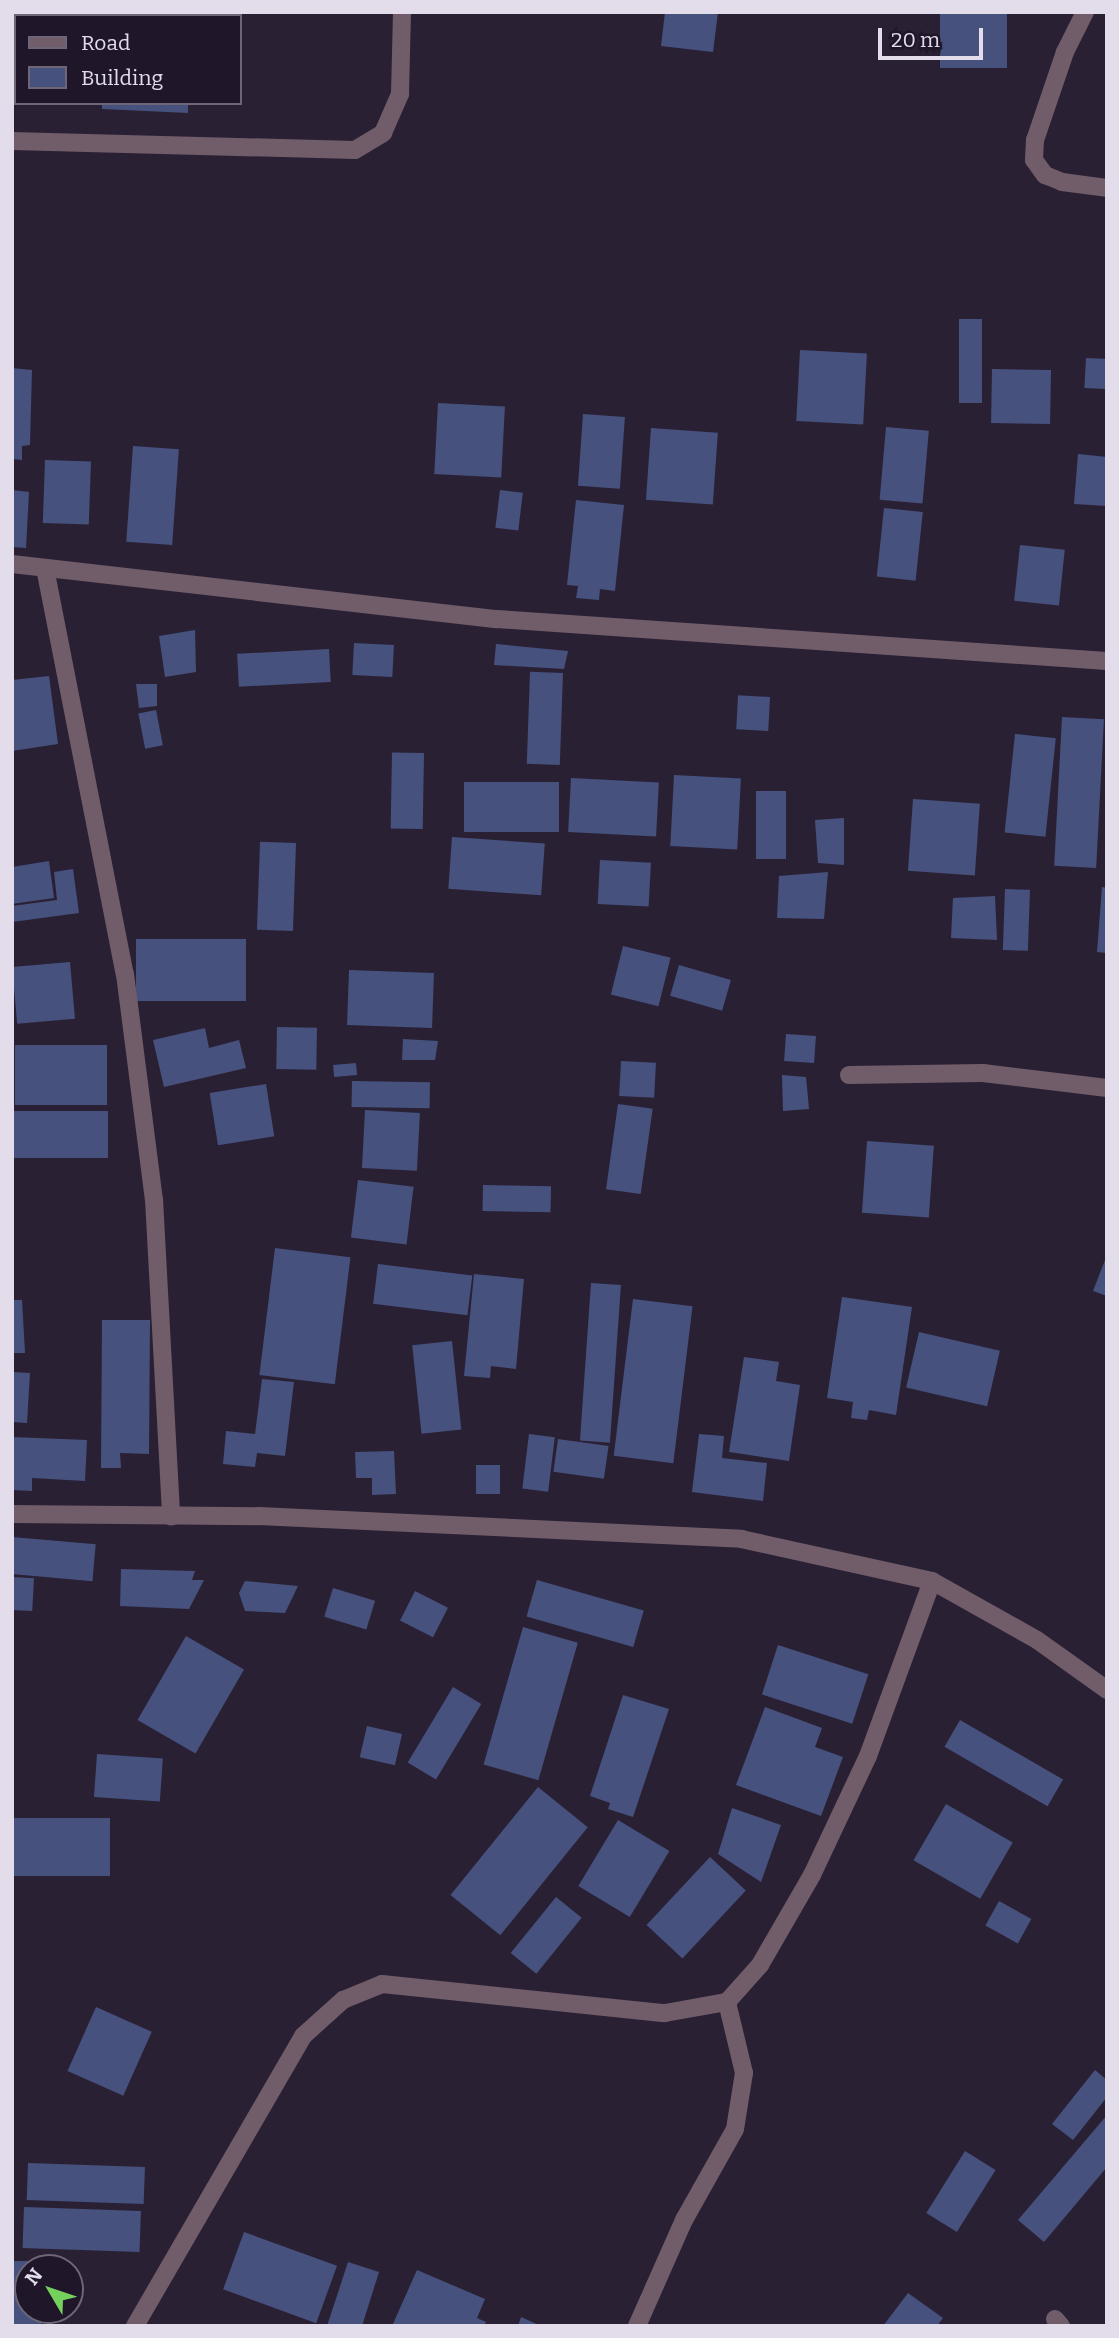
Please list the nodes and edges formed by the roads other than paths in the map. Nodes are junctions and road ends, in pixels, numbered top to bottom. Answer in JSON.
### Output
{"nodes":[{"id":1,"x":402,"y":12,"type":"edge"},
{"id":2,"x":1085,"y":12,"type":"edge"},
{"id":3,"x":12,"y":141,"type":"edge"},
{"id":4,"x":1107,"y":188,"type":"edge"},
{"id":5,"x":12,"y":564,"type":"edge"},
{"id":6,"x":45,"y":568,"type":"junction"},
{"id":7,"x":1107,"y":661,"type":"edge"},
{"id":8,"x":849,"y":1075,"type":"dead end"},
{"id":9,"x":1107,"y":1088,"type":"edge"},
{"id":10,"x":12,"y":1514,"type":"edge"},
{"id":11,"x":171,"y":1517,"type":"junction"},
{"id":12,"x":932,"y":1581,"type":"junction"},
{"id":13,"x":1107,"y":1690,"type":"edge"},
{"id":14,"x":727,"y":2002,"type":"junction"},
{"id":15,"x":135,"y":2326,"type":"edge"},
{"id":16,"x":637,"y":2326,"type":"edge"}],
"edges":[{"from":1,"to":3,"type":"street"},
{"from":2,"to":4,"type":"street"},
{"from":5,"to":6,"type":"street"},
{"from":6,"to":7,"type":"street"},
{"from":6,"to":11,"type":"street"},
{"from":8,"to":9,"type":"street"},
{"from":10,"to":11,"type":"street"},
{"from":11,"to":12,"type":"street"},
{"from":12,"to":13,"type":"street"},
{"from":12,"to":14,"type":"street"},
{"from":14,"to":15,"type":"street"},
{"from":14,"to":16,"type":"street"}]}
